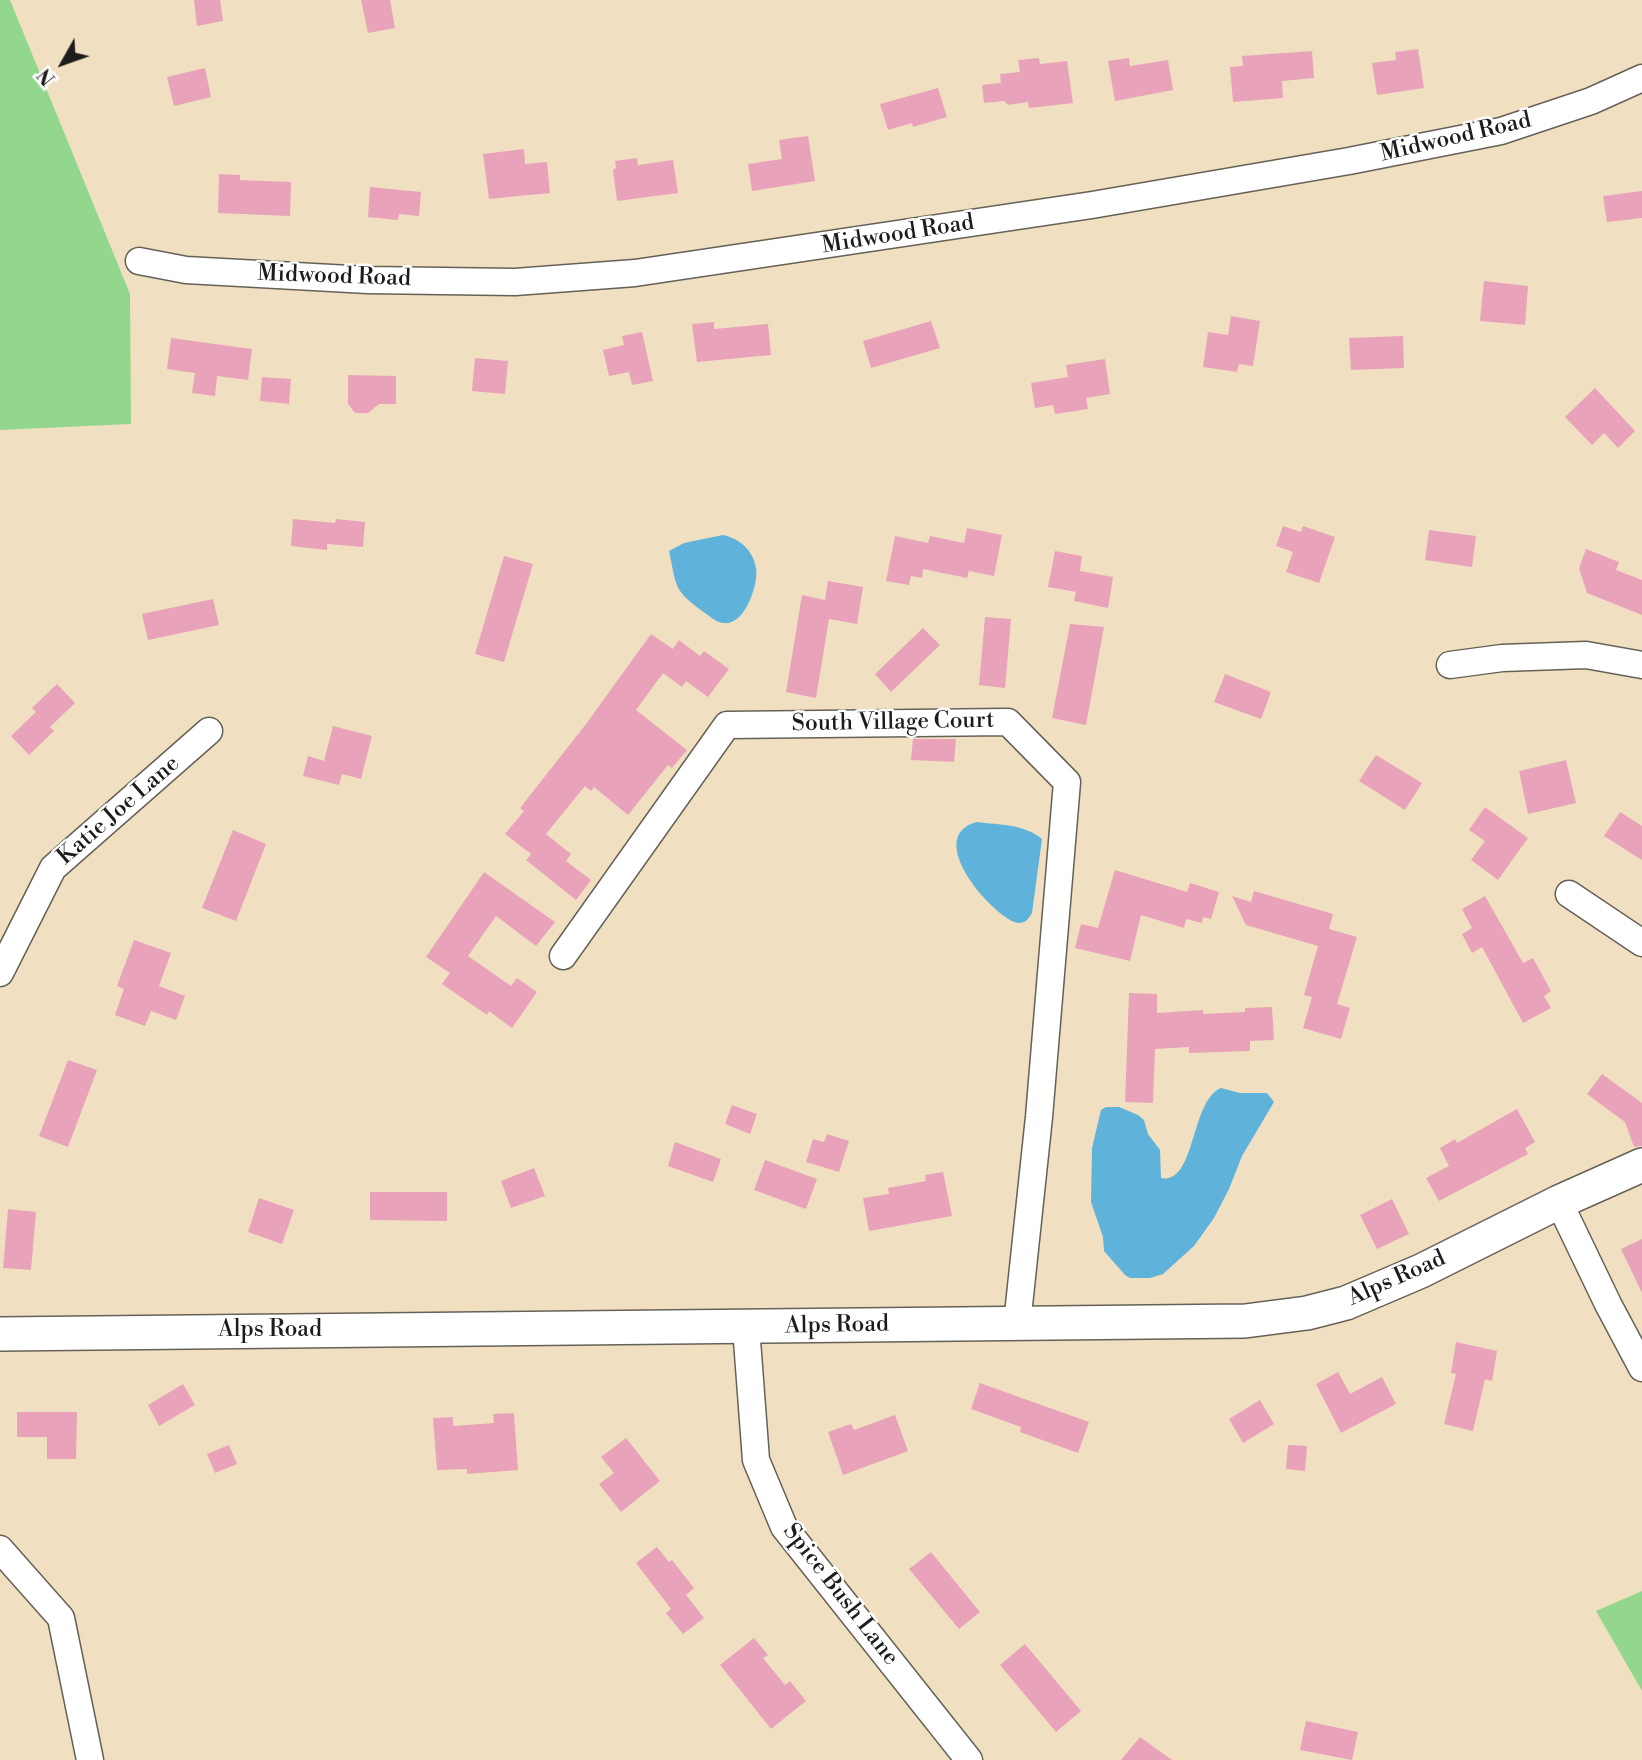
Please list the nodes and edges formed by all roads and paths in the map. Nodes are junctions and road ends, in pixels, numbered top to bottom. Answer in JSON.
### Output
{"nodes":[{"id":1,"x":1642,"y":78,"type":"edge"},
{"id":2,"x":139,"y":261,"type":"dead end"},
{"id":3,"x":1450,"y":665,"type":"dead end"},
{"id":4,"x":1642,"y":665,"type":"edge"},
{"id":5,"x":209,"y":731,"type":"dead end"},
{"id":6,"x":1569,"y":894,"type":"dead end"},
{"id":7,"x":1642,"y":943,"type":"edge"},
{"id":8,"x":562,"y":956,"type":"dead end"},
{"id":9,"x":0,"y":974,"type":"edge"},
{"id":10,"x":1642,"y":1165,"type":"edge"},
{"id":11,"x":1559,"y":1202,"type":"junction"},
{"id":12,"x":1017,"y":1324,"type":"junction"},
{"id":13,"x":746,"y":1327,"type":"junction"},
{"id":14,"x":0,"y":1334,"type":"edge"},
{"id":15,"x":1642,"y":1368,"type":"edge"},
{"id":16,"x":0,"y":1549,"type":"edge"},
{"id":17,"x":90,"y":1760,"type":"edge"},
{"id":18,"x":970,"y":1760,"type":"edge"}],
"edges":[{"from":1,"to":2,"type":"street","name":"Midwood Road"},
{"from":3,"to":4,"type":"street"},
{"from":5,"to":9,"type":"street","name":"Katie Joe Lane"},
{"from":6,"to":7,"type":"street"},
{"from":8,"to":12,"type":"street","name":"South Village Court"},
{"from":10,"to":11,"type":"street","name":"Alps Road"},
{"from":11,"to":12,"type":"street","name":"Alps Road"},
{"from":11,"to":15,"type":"street"},
{"from":12,"to":13,"type":"street","name":"Alps Road"},
{"from":13,"to":14,"type":"street","name":"Alps Road"},
{"from":13,"to":18,"type":"street","name":"Spice Bush Lane"},
{"from":16,"to":17,"type":"street"}]}
